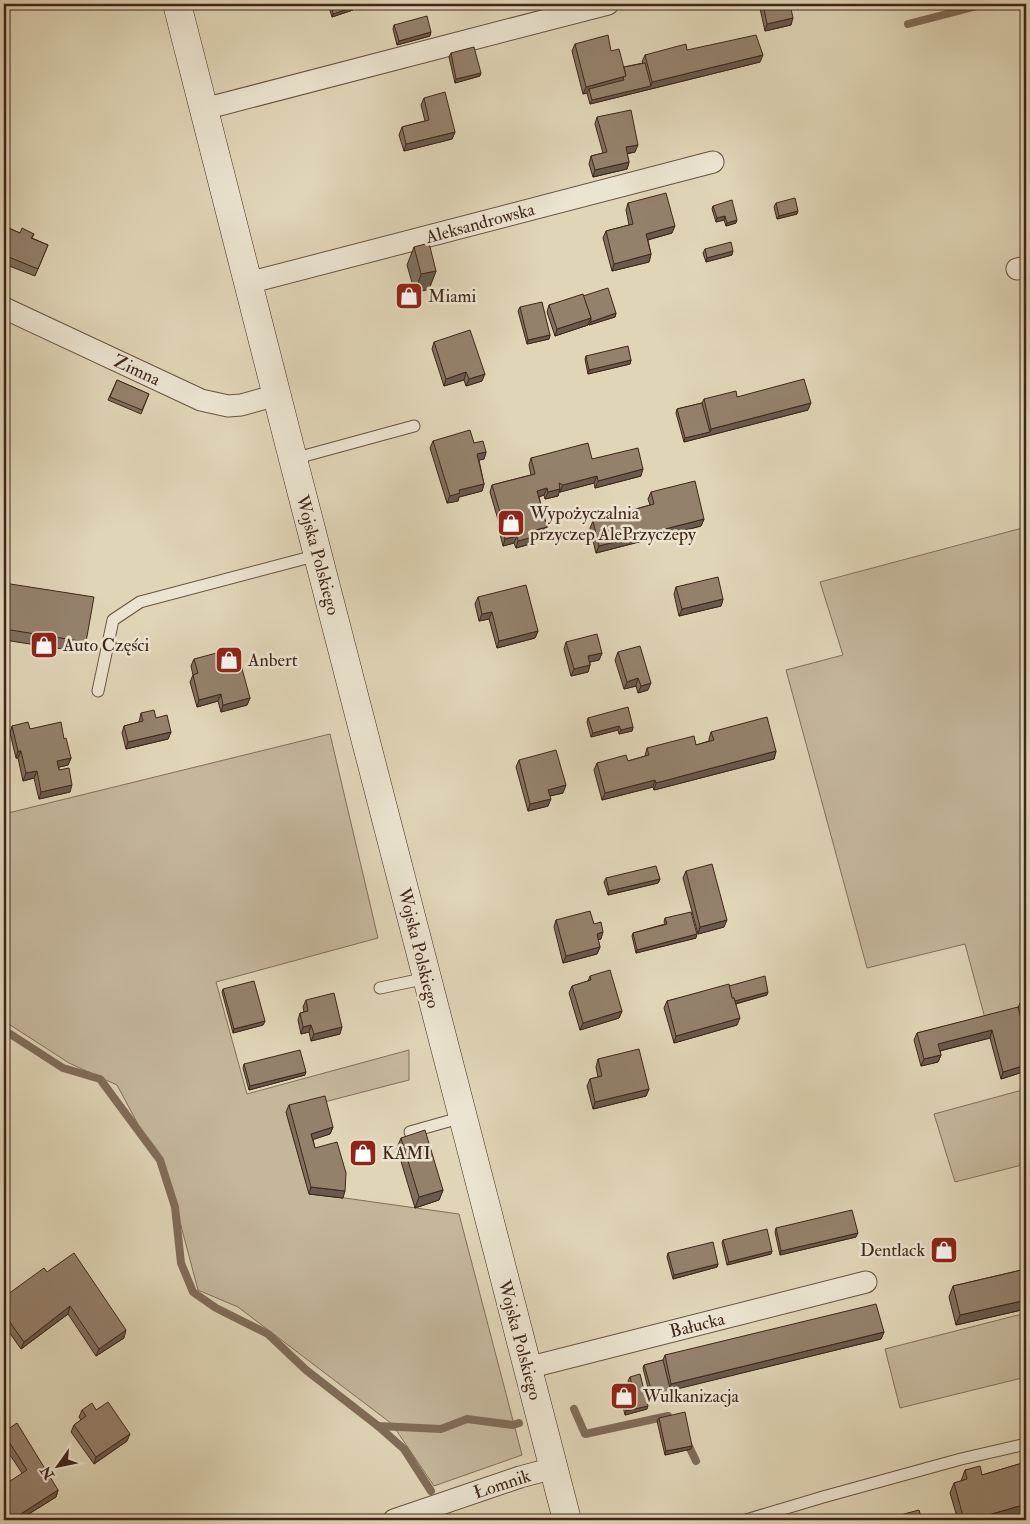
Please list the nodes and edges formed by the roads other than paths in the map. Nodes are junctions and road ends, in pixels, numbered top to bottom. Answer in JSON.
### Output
{"nodes":[{"id":1,"x":177,"y":4,"type":"edge"},
{"id":2,"x":608,"y":4,"type":"edge"},
{"id":3,"x":204,"y":109,"type":"junction"},
{"id":4,"x":713,"y":162,"type":"dead end"},
{"id":5,"x":248,"y":283,"type":"junction"},
{"id":6,"x":4,"y":308,"type":"edge"},
{"id":7,"x":274,"y":385,"type":"junction"},
{"id":8,"x":414,"y":426,"type":"dead end"},
{"id":9,"x":293,"y":459,"type":"junction"},
{"id":10,"x":318,"y":555,"type":"junction"},
{"id":11,"x":98,"y":691,"type":"dead end"},
{"id":12,"x":427,"y":978,"type":"junction"},
{"id":13,"x":380,"y":988,"type":"dead end"},
{"id":14,"x":463,"y":1117,"type":"junction"},
{"id":15,"x":410,"y":1132,"type":"dead end"},
{"id":16,"x":866,"y":1282,"type":"dead end"},
{"id":17,"x":527,"y":1368,"type":"junction"},
{"id":18,"x":1026,"y":1444,"type":"edge"},
{"id":19,"x":554,"y":1468,"type":"junction"},
{"id":20,"x":394,"y":1520,"type":"edge"},
{"id":21,"x":567,"y":1520,"type":"edge"},
{"id":22,"x":746,"y":1520,"type":"edge"}],
"edges":[{"from":1,"to":3,"type":"main road"},
{"from":2,"to":3,"type":"street"},
{"from":3,"to":5,"type":"main road"},
{"from":4,"to":5,"type":"street","name":"Aleksandrowska"},
{"from":5,"to":7,"type":"main road"},
{"from":6,"to":7,"type":"street","name":"Zimna"},
{"from":7,"to":9,"type":"main road","name":"Wojska Polskiego"},
{"from":8,"to":9,"type":"lane"},
{"from":9,"to":10,"type":"main road","name":"Wojska Polskiego"},
{"from":10,"to":11,"type":"lane"},
{"from":10,"to":12,"type":"main road","name":"Wojska Polskiego"},
{"from":12,"to":13,"type":"lane"},
{"from":12,"to":14,"type":"main road","name":"Wojska Polskiego"},
{"from":14,"to":15,"type":"lane"},
{"from":14,"to":17,"type":"main road","name":"Wojska Polskiego"},
{"from":16,"to":17,"type":"street","name":"Bałucka"},
{"from":17,"to":19,"type":"main road","name":"Wojska Polskiego"},
{"from":18,"to":22,"type":"lane"},
{"from":19,"to":20,"type":"street","name":"Łomnik"},
{"from":19,"to":21,"type":"main road","name":"Wojska Polskiego"}]}
